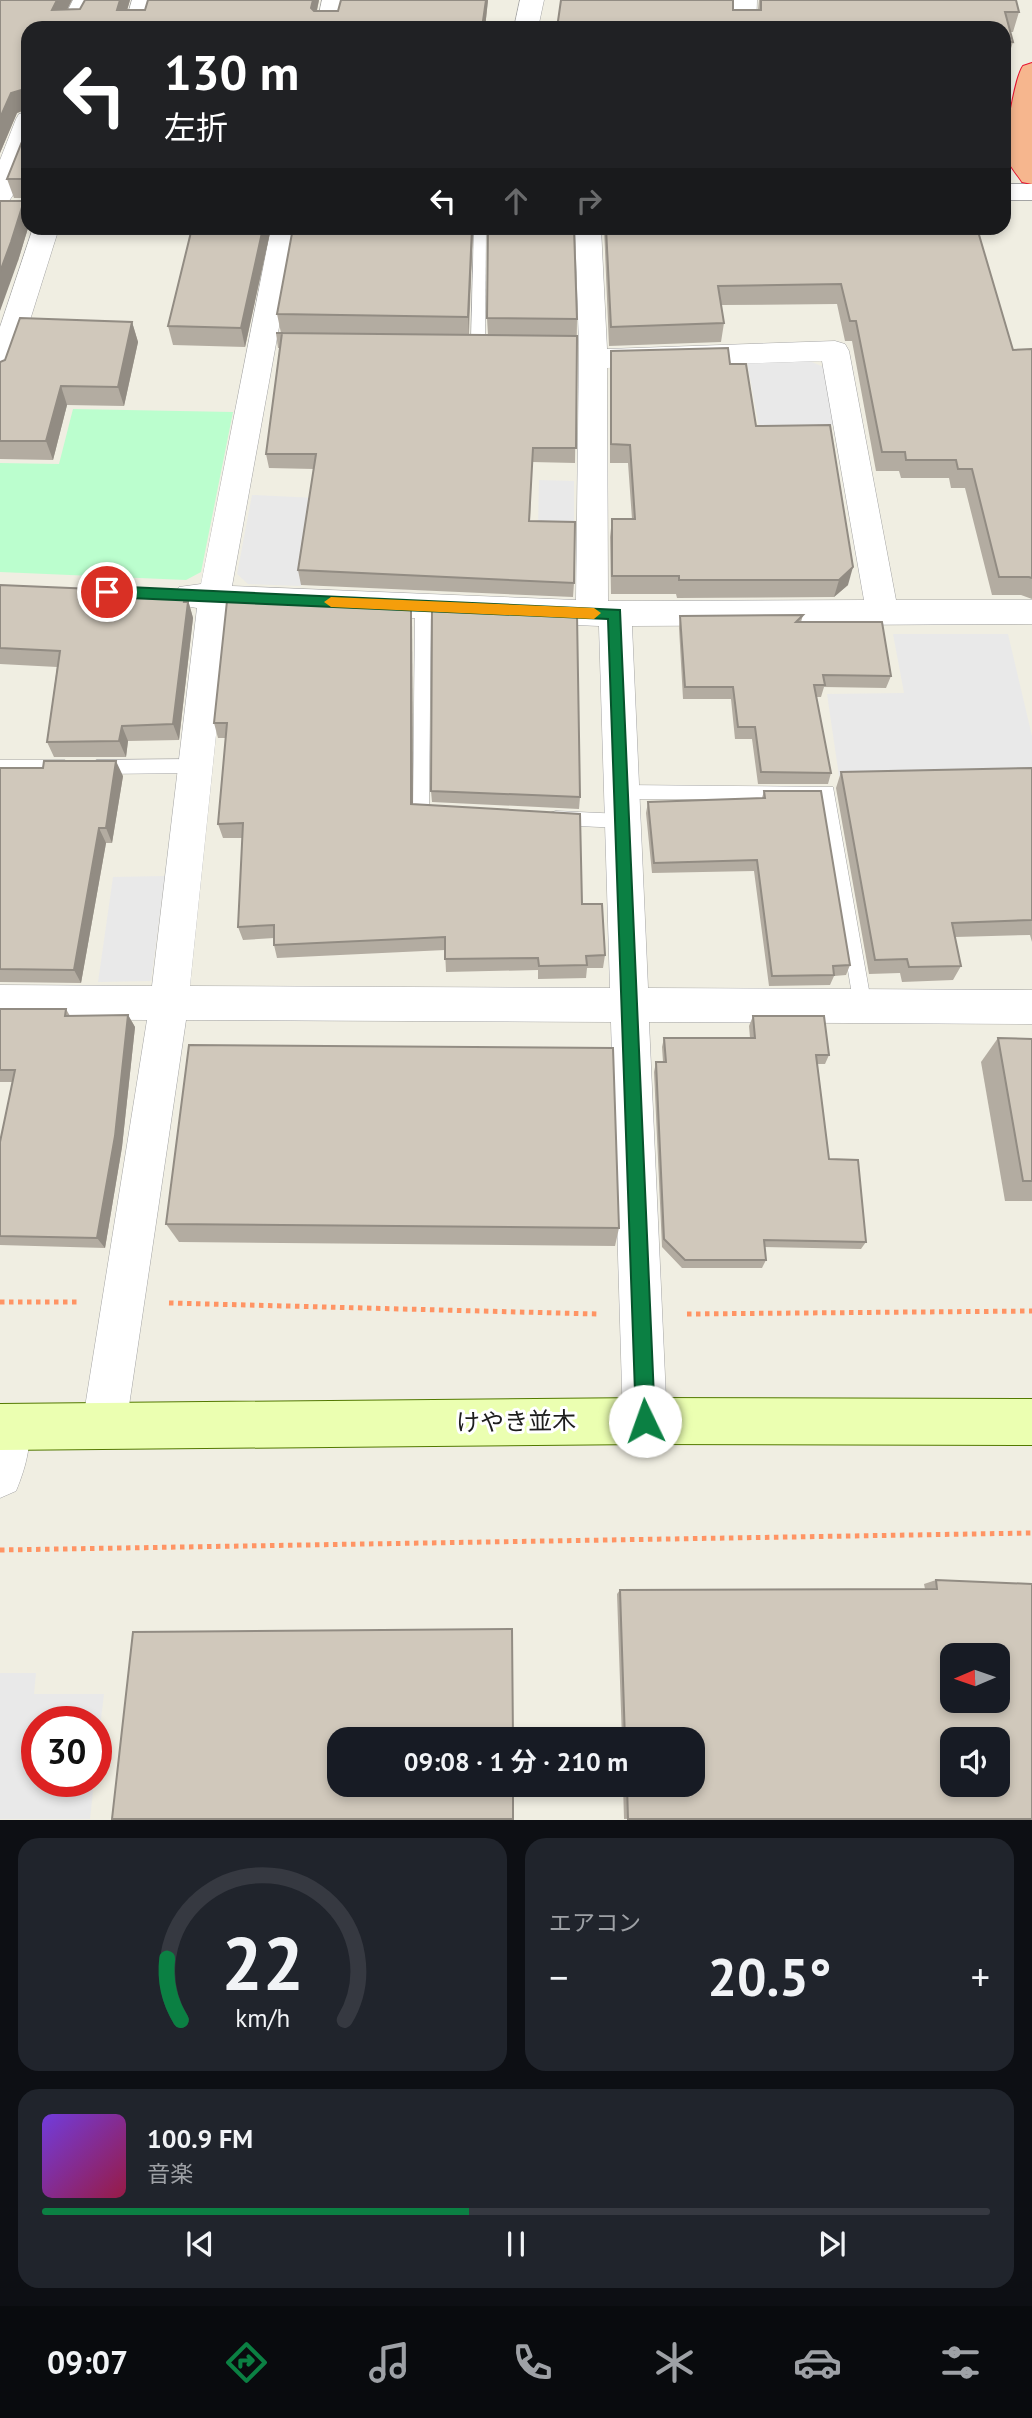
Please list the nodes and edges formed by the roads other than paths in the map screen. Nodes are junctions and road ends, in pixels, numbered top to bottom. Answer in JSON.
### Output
{"nodes":[{"id":1,"x":85,"y":0,"type":"edge"},
{"id":2,"x":145,"y":0,"type":"edge"},
{"id":3,"x":334,"y":0,"type":"edge"},
{"id":4,"x":532,"y":0,"type":"edge"},
{"id":5,"x":745,"y":0,"type":"edge"},
{"id":6,"x":74,"y":21,"type":"edge"},
{"id":7,"x":138,"y":21,"type":"edge"},
{"id":8,"x":330,"y":21,"type":"edge"},
{"id":9,"x":528,"y":21,"type":"edge"},
{"id":10,"x":744,"y":21,"type":"edge"},
{"id":11,"x":1032,"y":71,"type":"edge"},
{"id":12,"x":21,"y":146,"type":"edge"},
{"id":13,"x":1032,"y":176,"type":"edge"},
{"id":14,"x":1011,"y":192,"type":"edge"},
{"id":15,"x":1032,"y":192,"type":"edge"},
{"id":16,"x":6,"y":205,"type":"edge"},
{"id":17,"x":44,"y":235,"type":"edge"},
{"id":18,"x":283,"y":235,"type":"edge"},
{"id":19,"x":481,"y":235,"type":"edge"},
{"id":20,"x":588,"y":235,"type":"edge"},
{"id":21,"x":478,"y":344,"type":"edge"},
{"id":22,"x":588,"y":350,"type":"junction"},
{"id":23,"x":0,"y":371,"type":"edge"},
{"id":24,"x":161,"y":595,"type":"edge"},
{"id":25,"x":214,"y":598,"type":"junction"},
{"id":26,"x":423,"y":605,"type":"junction"},
{"id":27,"x":1032,"y":612,"type":"edge"},
{"id":28,"x":882,"y":613,"type":"junction"},
{"id":29,"x":603,"y":614,"type":"junction"},
{"id":30,"x":198,"y":766,"type":"junction"},
{"id":31,"x":0,"y":767,"type":"edge"},
{"id":32,"x":622,"y":807,"type":"junction"},
{"id":33,"x":448,"y":813,"type":"edge"},
{"id":34,"x":542,"y":817,"type":"edge"},
{"id":35,"x":0,"y":1002,"type":"edge"},
{"id":36,"x":169,"y":1003,"type":"junction"},
{"id":37,"x":630,"y":1007,"type":"junction"},
{"id":38,"x":863,"y":1007,"type":"junction"},
{"id":39,"x":1032,"y":1007,"type":"edge"},
{"id":40,"x":645,"y":1421,"type":"junction"},
{"id":41,"x":1032,"y":1422,"type":"edge"},
{"id":42,"x":104,"y":1426,"type":"junction"},
{"id":43,"x":4,"y":1427,"type":"edge"},
{"id":44,"x":0,"y":1475,"type":"edge"}],
"edges":[{"from":1,"to":6,"type":"street"},
{"from":2,"to":7,"type":"street"},
{"from":3,"to":8,"type":"street"},
{"from":4,"to":9,"type":"street"},
{"from":5,"to":10,"type":"street"},
{"from":11,"to":13,"type":"highway"},
{"from":12,"to":16,"type":"street"},
{"from":14,"to":15,"type":"street"},
{"from":17,"to":23,"type":"street"},
{"from":18,"to":25,"type":"street"},
{"from":19,"to":21,"type":"lane"},
{"from":20,"to":22,"type":"street"},
{"from":22,"to":28,"type":"street"},
{"from":22,"to":29,"type":"street"},
{"from":24,"to":25,"type":"street"},
{"from":25,"to":26,"type":"street"},
{"from":25,"to":30,"type":"street"},
{"from":26,"to":29,"type":"street"},
{"from":26,"to":33,"type":"lane"},
{"from":27,"to":28,"type":"street"},
{"from":28,"to":29,"type":"street"},
{"from":29,"to":32,"type":"street"},
{"from":30,"to":31,"type":"lane"},
{"from":30,"to":36,"type":"street"},
{"from":32,"to":34,"type":"lane"},
{"from":32,"to":37,"type":"street"},
{"from":32,"to":38,"type":"lane"},
{"from":35,"to":36,"type":"street"},
{"from":36,"to":37,"type":"street"},
{"from":36,"to":42,"type":"street"},
{"from":37,"to":38,"type":"street"},
{"from":37,"to":40,"type":"street"},
{"from":38,"to":39,"type":"street"},
{"from":40,"to":41,"type":"main road","name":"けやき並木"},
{"from":40,"to":42,"type":"main road","name":"けやき並木"},
{"from":42,"to":43,"type":"main road","name":"けやき並木"},
{"from":43,"to":44,"type":"street"}]}
